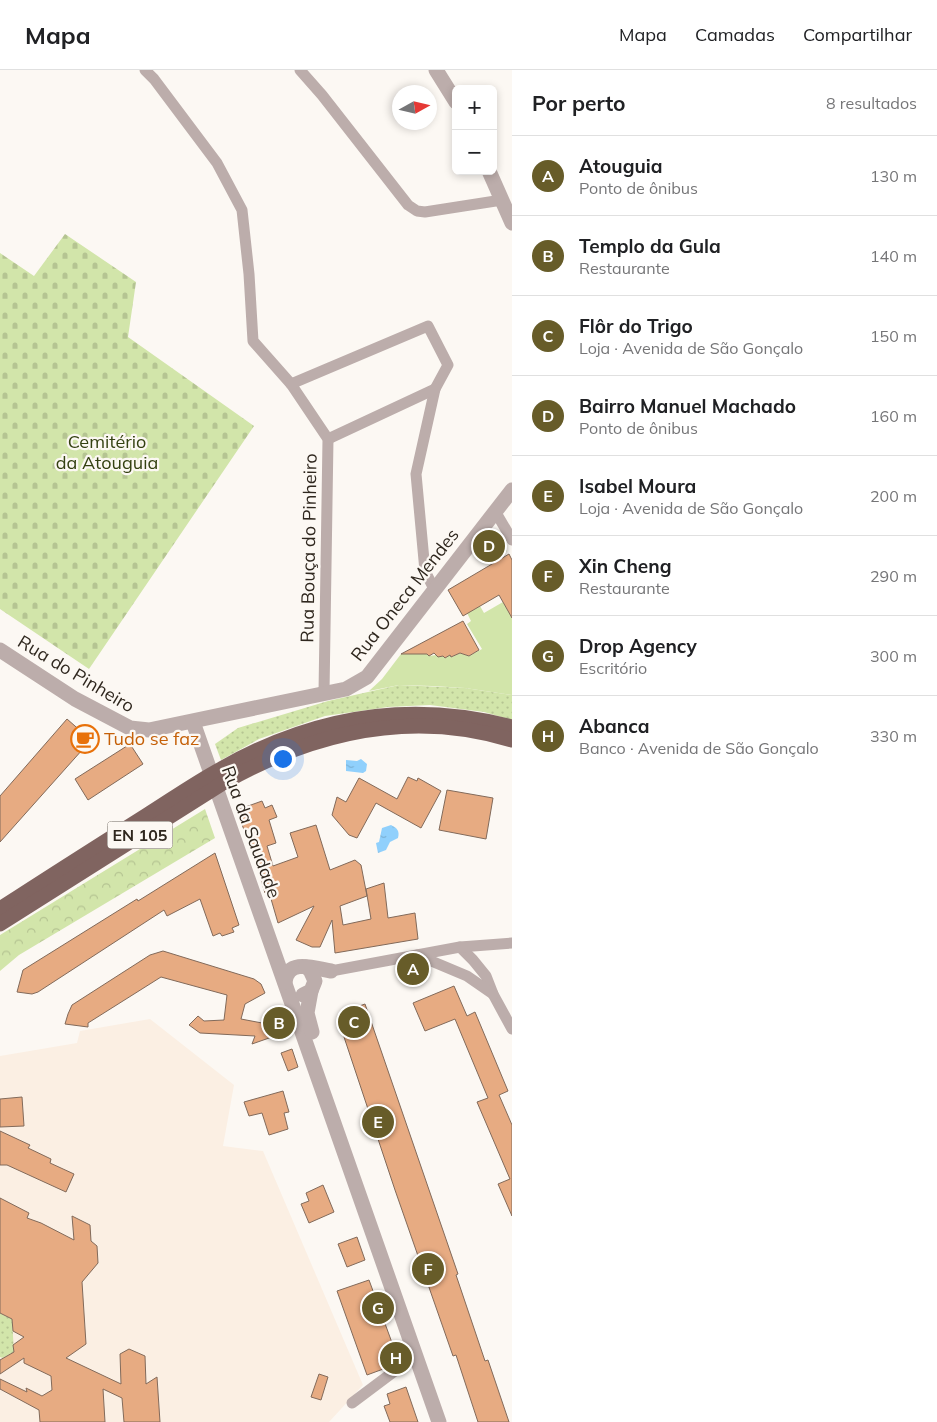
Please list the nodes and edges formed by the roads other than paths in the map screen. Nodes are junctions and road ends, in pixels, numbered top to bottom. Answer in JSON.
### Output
{"nodes":[{"id":1,"x":145,"y":70,"type":"edge"},
{"id":2,"x":300,"y":70,"type":"edge"},
{"id":3,"x":436,"y":70,"type":"edge"},
{"id":4,"x":452,"y":96,"type":"edge"},
{"id":5,"x":491,"y":175,"type":"edge"},
{"id":6,"x":502,"y":200,"type":"junction"},
{"id":7,"x":512,"y":223,"type":"edge"},
{"id":8,"x":291,"y":384,"type":"junction"},
{"id":9,"x":435,"y":389,"type":"junction"},
{"id":10,"x":328,"y":439,"type":"junction"},
{"id":11,"x":512,"y":490,"type":"edge"},
{"id":12,"x":496,"y":512,"type":"junction"},
{"id":13,"x":512,"y":540,"type":"edge"},
{"id":14,"x":434,"y":589,"type":"junction"},
{"id":15,"x":0,"y":650,"type":"edge"},
{"id":16,"x":324,"y":693,"type":"junction"},
{"id":17,"x":193,"y":722,"type":"junction"},
{"id":18,"x":512,"y":726,"type":"edge"},
{"id":19,"x":512,"y":740,"type":"edge"},
{"id":20,"x":0,"y":909,"type":"edge"},
{"id":21,"x":0,"y":924,"type":"edge"},
{"id":22,"x":512,"y":943,"type":"edge"},
{"id":23,"x":460,"y":947,"type":"junction"},
{"id":24,"x":275,"y":954,"type":"junction"},
{"id":25,"x":417,"y":955,"type":"junction"},
{"id":26,"x":303,"y":966,"type":"junction"},
{"id":27,"x":331,"y":971,"type":"junction"},
{"id":28,"x":468,"y":976,"type":"junction"},
{"id":29,"x":286,"y":985,"type":"junction"},
{"id":30,"x":312,"y":989,"type":"junction"},
{"id":31,"x":493,"y":994,"type":"junction"},
{"id":32,"x":512,"y":1029,"type":"edge"},
{"id":33,"x":416,"y":1355,"type":"junction"},
{"id":34,"x":352,"y":1404,"type":"dead end"},
{"id":35,"x":439,"y":1422,"type":"edge"},
{"id":36,"x":450,"y":1422,"type":"edge"}],
"edges":[{"from":1,"to":8,"type":"street","name":"Rua Bouça do Pinheiro"},
{"from":2,"to":6,"type":"street"},
{"from":3,"to":4,"type":"street"},
{"from":5,"to":6,"type":"street"},
{"from":6,"to":7,"type":"street"},
{"from":8,"to":9,"type":"street"},
{"from":8,"to":10,"type":"street","name":"Rua Bouça do Pinheiro"},
{"from":9,"to":10,"type":"street"},
{"from":9,"to":14,"type":"street"},
{"from":10,"to":16,"type":"street","name":"Rua Bouça do Pinheiro"},
{"from":11,"to":12,"type":"street","name":"Rua Oneca Mendes"},
{"from":12,"to":13,"type":"street"},
{"from":12,"to":14,"type":"street","name":"Rua Oneca Mendes"},
{"from":14,"to":16,"type":"street","name":"Rua Oneca Mendes"},
{"from":15,"to":17,"type":"street","name":"Rua do Pinheiro"},
{"from":16,"to":17,"type":"street","name":"Rua Oneca Mendes"},
{"from":17,"to":24,"type":"street","name":"Rua da Saudade"},
{"from":18,"to":20,"type":"highway","number":"EN 105"},
{"from":19,"to":21,"type":"highway","number":"EN 105"},
{"from":22,"to":23,"type":"street"},
{"from":23,"to":25,"type":"street"},
{"from":23,"to":28,"type":"street"},
{"from":23,"to":31,"type":"street"},
{"from":24,"to":26,"type":"street"},
{"from":24,"to":29,"type":"street","name":"Rua da Saudade"},
{"from":25,"to":27,"type":"street"},
{"from":25,"to":28,"type":"street"},
{"from":26,"to":27,"type":"street"},
{"from":26,"to":29,"type":"street"},
{"from":26,"to":30,"type":"street"},
{"from":27,"to":30,"type":"street"},
{"from":28,"to":31,"type":"street"},
{"from":29,"to":30,"type":"street"},
{"from":29,"to":33,"type":"street","name":"Rua da Saudade"},
{"from":30,"to":36,"type":"street"},
{"from":31,"to":32,"type":"street"},
{"from":33,"to":34,"type":"street"},
{"from":33,"to":35,"type":"street","name":"Rua da Saudade"}]}
